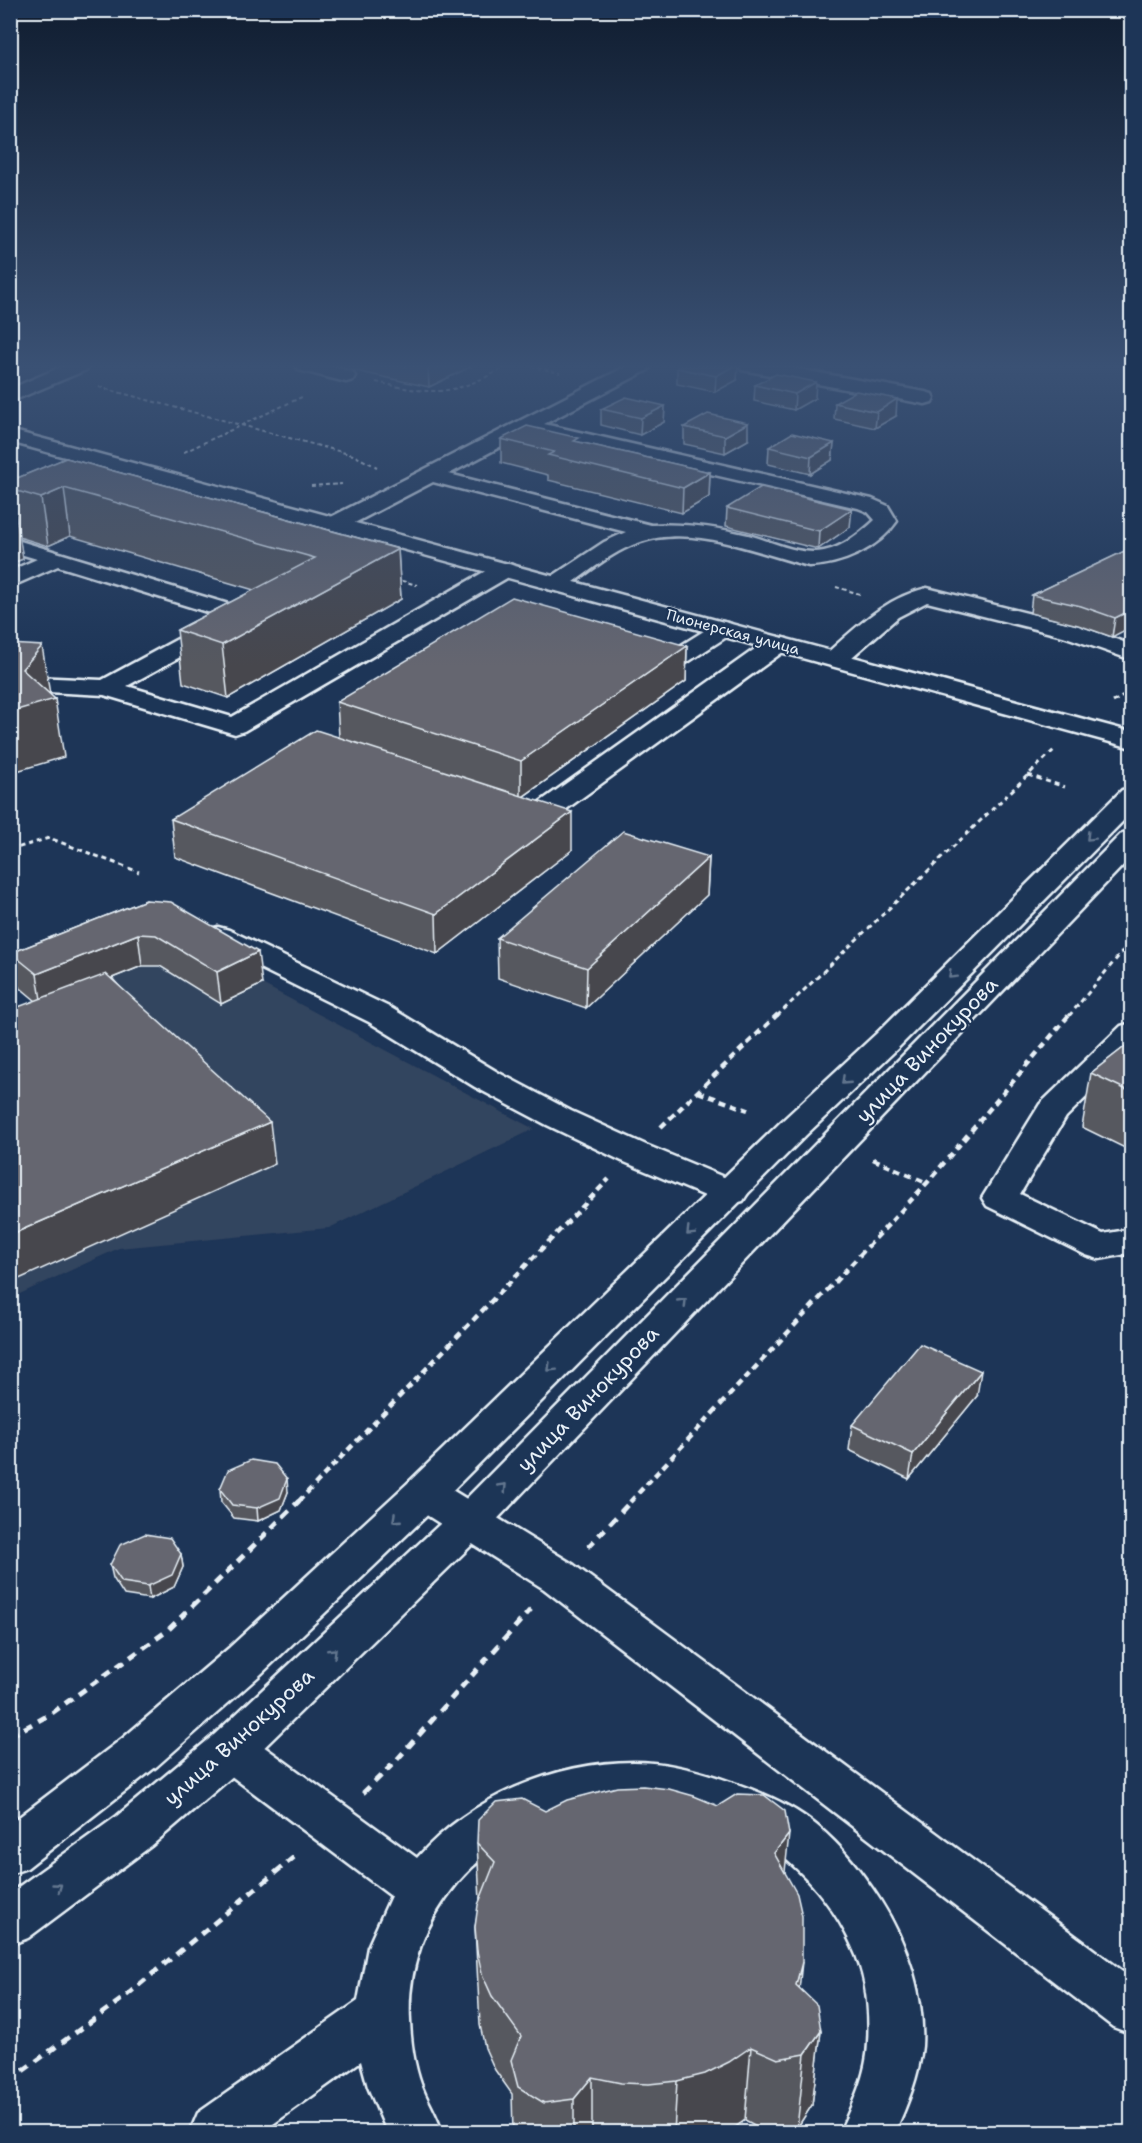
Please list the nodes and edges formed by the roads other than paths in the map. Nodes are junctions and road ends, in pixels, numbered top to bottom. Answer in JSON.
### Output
{"nodes":[{"id":1,"x":104,"y":466,"type":"edge"},
{"id":2,"x":121,"y":466,"type":"edge"},
{"id":3,"x":448,"y":466,"type":"edge"},
{"id":4,"x":702,"y":466,"type":"edge"},
{"id":5,"x":421,"y":480,"type":"junction"},
{"id":6,"x":48,"y":489,"type":"edge"},
{"id":7,"x":335,"y":524,"type":"junction"},
{"id":8,"x":651,"y":532,"type":"junction"},
{"id":9,"x":10,"y":544,"type":"edge"},
{"id":10,"x":58,"y":558,"type":"junction"},
{"id":11,"x":504,"y":570,"type":"junction"},
{"id":12,"x":10,"y":580,"type":"edge"},
{"id":13,"x":556,"y":584,"type":"junction"},
{"id":14,"x":723,"y":629,"type":"junction"},
{"id":15,"x":778,"y":644,"type":"junction"},
{"id":16,"x":1131,"y":653,"type":"edge"},
{"id":17,"x":835,"y":659,"type":"junction"},
{"id":18,"x":668,"y":664,"type":"edge"},
{"id":19,"x":10,"y":683,"type":"edge"},
{"id":20,"x":106,"y":688,"type":"junction"},
{"id":21,"x":1131,"y":740,"type":"edge"},
{"id":22,"x":1131,"y":796,"type":"edge"},
{"id":23,"x":533,"y":820,"type":"edge"},
{"id":24,"x":1131,"y":839,"type":"edge"},
{"id":25,"x":189,"y":922,"type":"edge"},
{"id":26,"x":1131,"y":1034,"type":"edge"},
{"id":27,"x":730,"y":1192,"type":"junction"},
{"id":28,"x":772,"y":1210,"type":"junction"},
{"id":29,"x":1131,"y":1241,"type":"edge"},
{"id":30,"x":424,"y":1493,"type":"junction"},
{"id":31,"x":469,"y":1522,"type":"junction"},
{"id":32,"x":231,"y":1749,"type":"junction"},
{"id":33,"x":10,"y":1853,"type":"edge"},
{"id":34,"x":421,"y":1890,"type":"junction"},
{"id":35,"x":10,"y":1922,"type":"edge"},
{"id":36,"x":1131,"y":2010,"type":"edge"},
{"id":37,"x":382,"y":2015,"type":"junction"},
{"id":38,"x":217,"y":2133,"type":"edge"},
{"id":39,"x":415,"y":2133,"type":"edge"},
{"id":40,"x":868,"y":2133,"type":"edge"}],
"edges":[{"from":1,"to":6,"type":"main road"},
{"from":2,"to":7,"type":"main road","name":"Пионерская улица"},
{"from":3,"to":5,"type":"main road"},
{"from":4,"to":8,"type":"main road"},
{"from":5,"to":7,"type":"main road"},
{"from":5,"to":8,"type":"main road"},
{"from":7,"to":11,"type":"main road","name":"Пионерская улица"},
{"from":8,"to":13,"type":"main road"},
{"from":9,"to":10,"type":"main road"},
{"from":10,"to":12,"type":"main road"},
{"from":10,"to":20,"type":"main road"},
{"from":11,"to":13,"type":"main road","name":"Пионерская улица"},
{"from":11,"to":20,"type":"main road"},
{"from":13,"to":14,"type":"main road","name":"Пионерская улица"},
{"from":14,"to":15,"type":"main road","name":"Пионерская улица"},
{"from":14,"to":18,"type":"main road"},
{"from":15,"to":17,"type":"main road","name":"Пионерская улица"},
{"from":15,"to":23,"type":"main road"},
{"from":16,"to":17,"type":"main road"},
{"from":17,"to":21,"type":"main road","name":"Пионерская улица"},
{"from":19,"to":20,"type":"main road"},
{"from":22,"to":27,"type":"main road","name":"улица Винокурова","one_way":true},
{"from":24,"to":28,"type":"main road","name":"улица Винокурова"},
{"from":25,"to":27,"type":"main road"},
{"from":26,"to":29,"type":"main road"},
{"from":27,"to":28,"type":"main road"},
{"from":27,"to":30,"type":"main road","name":"улица Винокурова","one_way":true},
{"from":31,"to":28,"type":"main road","name":"улица Винокурова","one_way":true},
{"from":30,"to":31,"type":"main road"},
{"from":30,"to":33,"type":"main road","name":"улица Винокурова","one_way":true},
{"from":32,"to":31,"type":"main road","name":"улица Винокурова","one_way":true},
{"from":31,"to":36,"type":"main road"},
{"from":32,"to":34,"type":"main road"},
{"from":35,"to":32,"type":"main road","name":"улица Винокурова","one_way":true},
{"from":34,"to":37,"type":"main road"},
{"from":34,"to":40,"type":"main road"},
{"from":37,"to":38,"type":"main road"},
{"from":37,"to":39,"type":"main road"}]}
